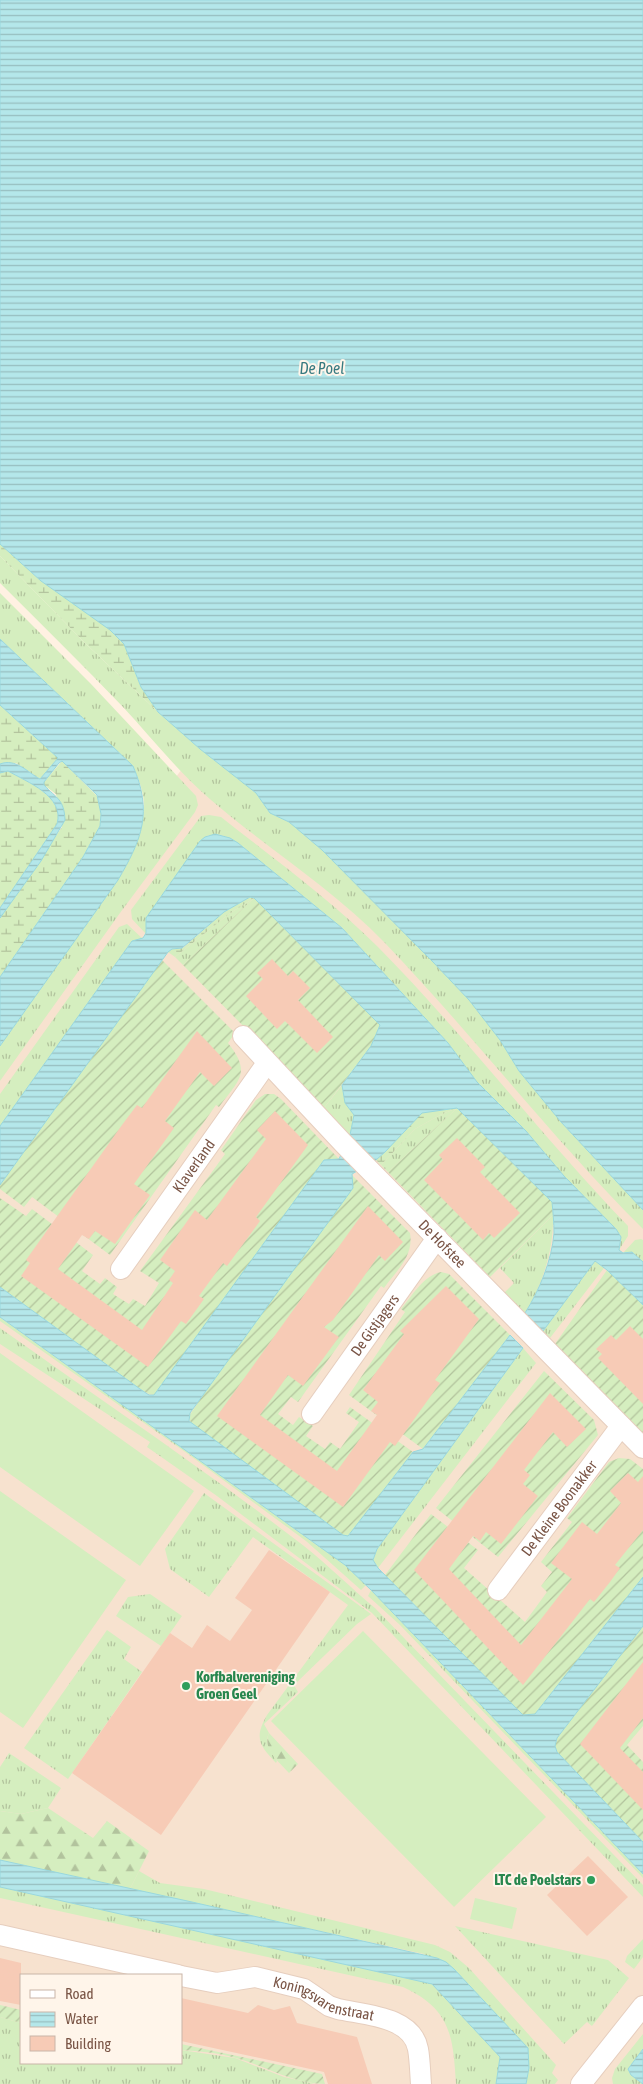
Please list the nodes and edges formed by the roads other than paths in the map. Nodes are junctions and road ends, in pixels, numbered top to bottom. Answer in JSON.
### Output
{"nodes":[{"id":1,"x":243,"y":1036,"type":"dead end"},
{"id":2,"x":267,"y":1063,"type":"junction"},
{"id":3,"x":437,"y":1238,"type":"junction"},
{"id":4,"x":121,"y":1269,"type":"dead end"},
{"id":5,"x":312,"y":1414,"type":"dead end"},
{"id":6,"x":621,"y":1426,"type":"junction"},
{"id":7,"x":643,"y":1448,"type":"edge"},
{"id":8,"x":498,"y":1590,"type":"dead end"},
{"id":9,"x":0,"y":1935,"type":"edge"},
{"id":10,"x":171,"y":1974,"type":"edge"},
{"id":11,"x":182,"y":1976,"type":"edge"},
{"id":12,"x":643,"y":2006,"type":"edge"},
{"id":13,"x":421,"y":2084,"type":"edge"},
{"id":14,"x":581,"y":2084,"type":"edge"}],
"edges":[{"from":1,"to":2,"type":"street","name":"De Hofstee"},
{"from":2,"to":3,"type":"street","name":"De Hofstee"},
{"from":2,"to":4,"type":"street","name":"Klaverland"},
{"from":3,"to":5,"type":"street","name":"De Gistjagers"},
{"from":3,"to":6,"type":"street","name":"De Hofstee"},
{"from":6,"to":7,"type":"street","name":"De Hofstee"},
{"from":6,"to":8,"type":"street","name":"De Kleine Boonakker"},
{"from":9,"to":10,"type":"street","name":"Koningsvarenstraat"},
{"from":11,"to":13,"type":"street","name":"Koningsvarenstraat"},
{"from":12,"to":14,"type":"street"}]}
